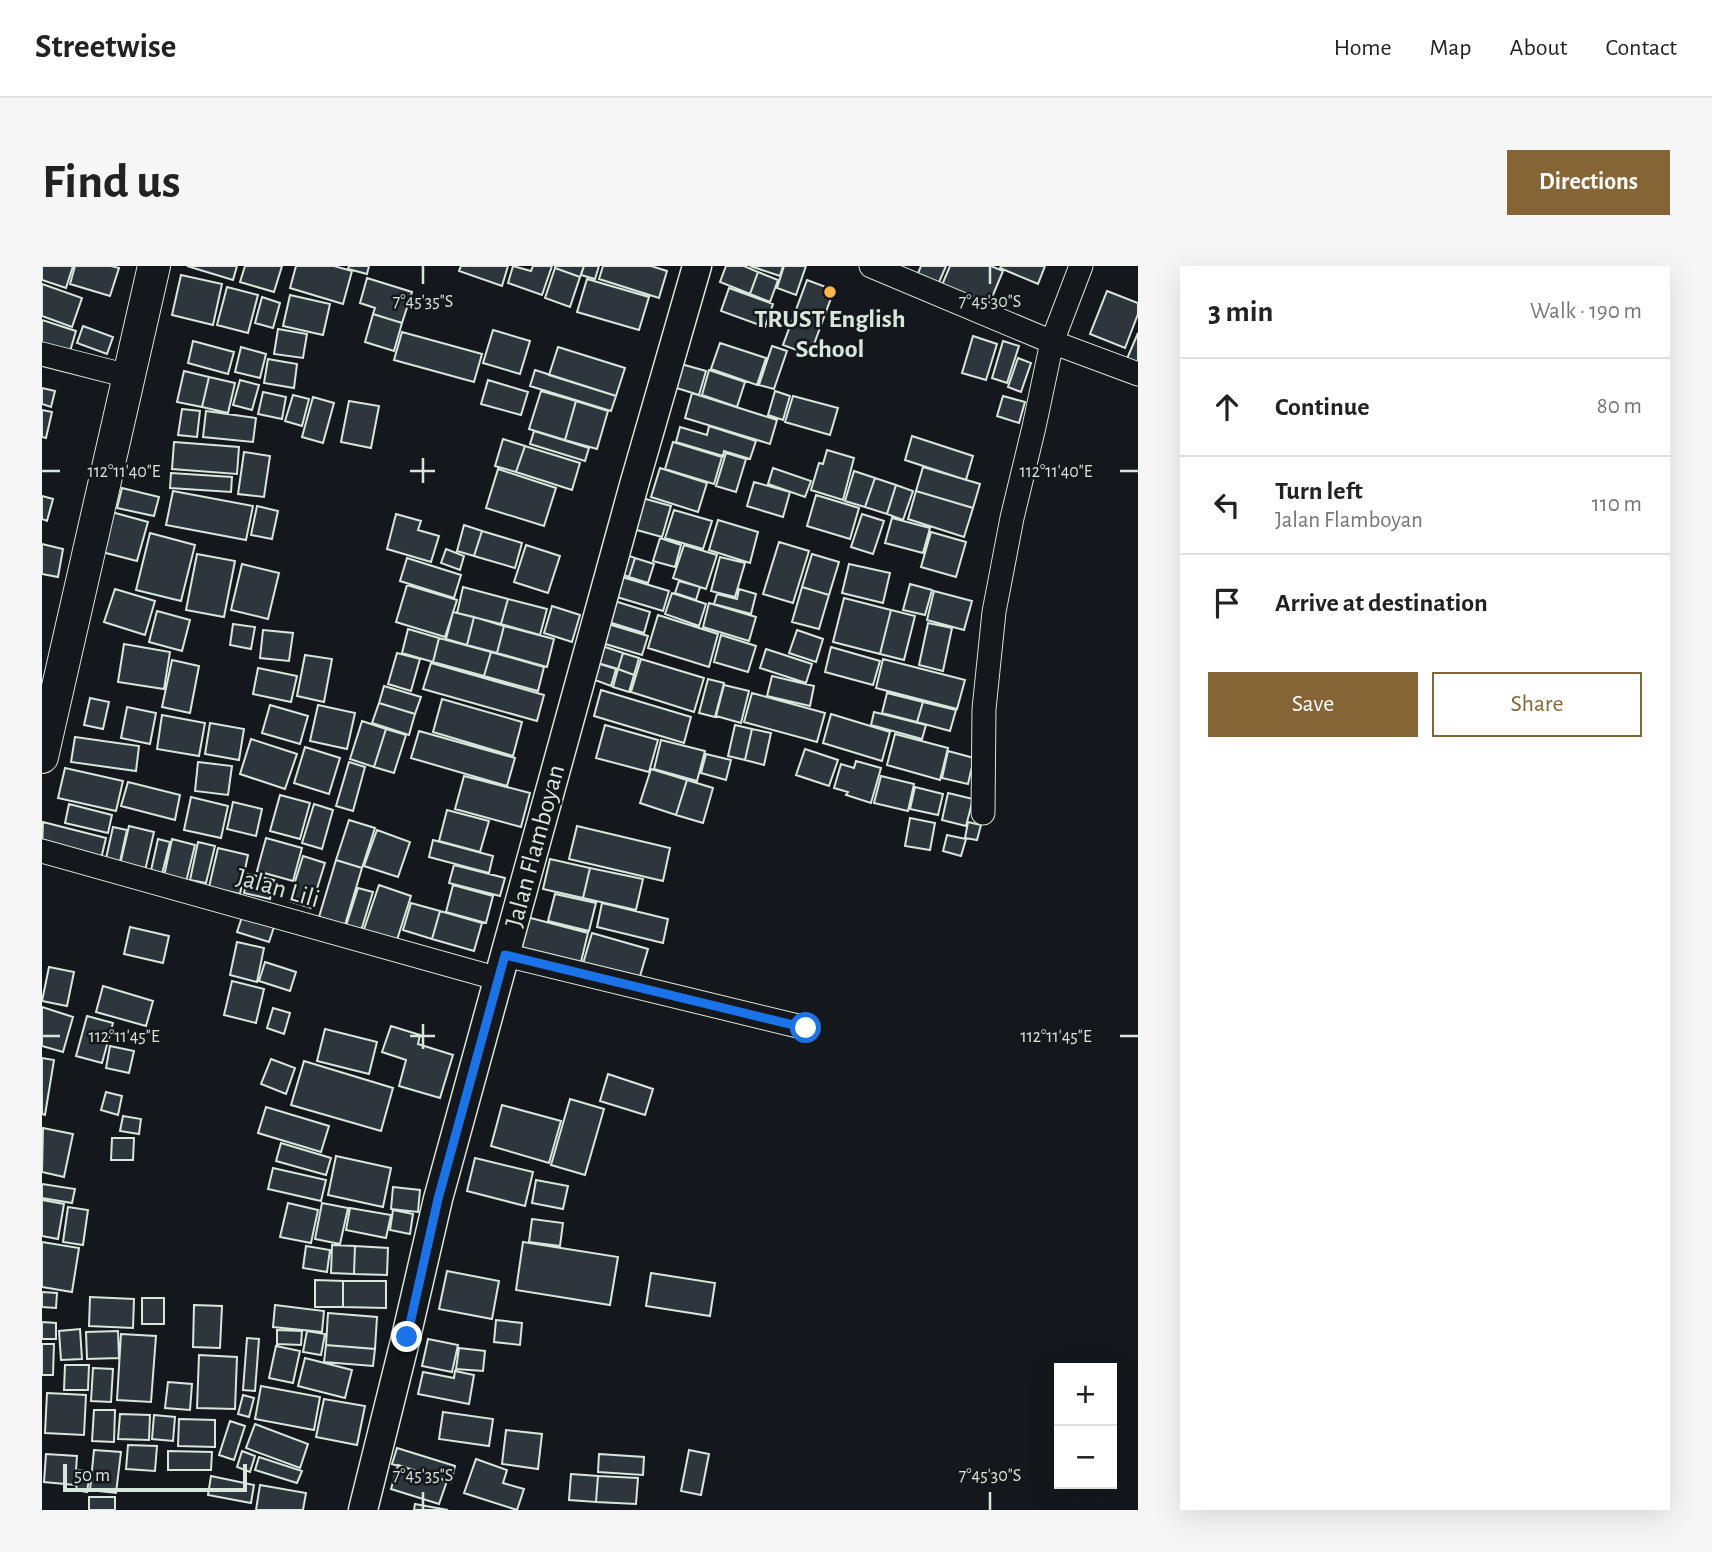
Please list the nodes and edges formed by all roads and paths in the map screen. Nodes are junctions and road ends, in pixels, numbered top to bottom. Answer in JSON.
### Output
{"nodes":[{"id":1,"x":154,"y":266,"type":"edge"},
{"id":2,"x":697,"y":266,"type":"edge"},
{"id":3,"x":871,"y":266,"type":"edge"},
{"id":4,"x":1081,"y":266,"type":"edge"},
{"id":5,"x":1052,"y":342,"type":"junction"},
{"id":6,"x":42,"y":354,"type":"edge"},
{"id":7,"x":1138,"y":374,"type":"edge"},
{"id":8,"x":128,"y":376,"type":"junction"},
{"id":9,"x":42,"y":757,"type":"edge"},
{"id":10,"x":983,"y":813,"type":"dead end"},
{"id":11,"x":42,"y":851,"type":"edge"},
{"id":12,"x":502,"y":967,"type":"junction"},
{"id":13,"x":806,"y":1028,"type":"dead end"},
{"id":14,"x":363,"y":1510,"type":"edge"}],
"edges":[{"from":1,"to":8,"type":"main road"},
{"from":2,"to":12,"type":"street","name":"Jalan Flamboyan"},
{"from":3,"to":5,"type":"street"},
{"from":4,"to":5,"type":"street"},
{"from":5,"to":7,"type":"street"},
{"from":5,"to":10,"type":"street"},
{"from":6,"to":8,"type":"street"},
{"from":8,"to":9,"type":"main road"},
{"from":11,"to":12,"type":"street","name":"Jalan Lili"},
{"from":12,"to":13,"type":"street","name":"Jalan Lili"},
{"from":12,"to":14,"type":"street","name":"Jalan Flamboyan"}]}
